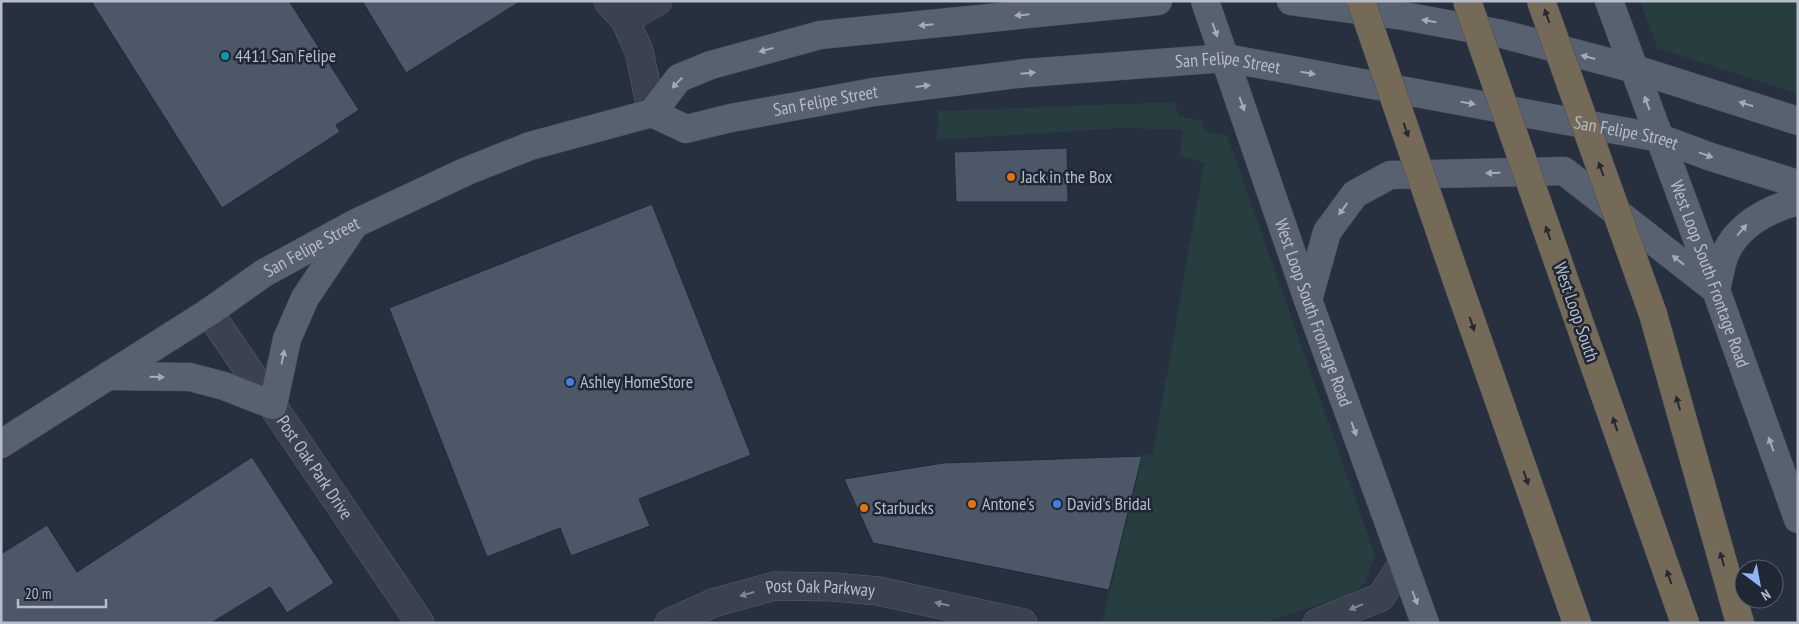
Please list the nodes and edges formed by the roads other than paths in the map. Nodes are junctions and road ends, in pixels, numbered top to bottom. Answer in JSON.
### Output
{"nodes":[{"id":1,"x":658,"y":1,"type":"edge"},
{"id":2,"x":1158,"y":1,"type":"edge"},
{"id":3,"x":1205,"y":1,"type":"edge"},
{"id":4,"x":1291,"y":1,"type":"edge"},
{"id":5,"x":1344,"y":1,"type":"edge"},
{"id":6,"x":1362,"y":1,"type":"edge"},
{"id":7,"x":1467,"y":1,"type":"edge"},
{"id":8,"x":1542,"y":1,"type":"edge"},
{"id":9,"x":1609,"y":1,"type":"edge"},
{"id":10,"x":1061,"y":7,"type":"edge"},
{"id":11,"x":616,"y":11,"type":"edge"},
{"id":12,"x":1226,"y":58,"type":"junction"},
{"id":13,"x":1635,"y":69,"type":"junction"},
{"id":14,"x":1394,"y":94,"type":"junction"},
{"id":15,"x":652,"y":113,"type":"junction"},
{"id":16,"x":1798,"y":121,"type":"edge"},
{"id":17,"x":1660,"y":138,"type":"junction"},
{"id":18,"x":1798,"y":184,"type":"edge"},
{"id":19,"x":1798,"y":201,"type":"edge"},
{"id":20,"x":354,"y":224,"type":"junction"},
{"id":21,"x":1716,"y":290,"type":"junction"},
{"id":22,"x":1308,"y":300,"type":"junction"},
{"id":23,"x":209,"y":312,"type":"junction"},
{"id":24,"x":108,"y":376,"type":"junction"},
{"id":25,"x":272,"y":405,"type":"junction"},
{"id":26,"x":1,"y":444,"type":"edge"},
{"id":27,"x":1798,"y":520,"type":"edge"},
{"id":28,"x":1402,"y":564,"type":"junction"},
{"id":29,"x":972,"y":617,"type":"edge"},
{"id":30,"x":420,"y":623,"type":"edge"},
{"id":31,"x":669,"y":623,"type":"edge"},
{"id":32,"x":1023,"y":623,"type":"edge"},
{"id":33,"x":1316,"y":623,"type":"edge"},
{"id":34,"x":1424,"y":623,"type":"edge"},
{"id":35,"x":1577,"y":623,"type":"edge"},
{"id":36,"x":1686,"y":623,"type":"edge"},
{"id":37,"x":1740,"y":623,"type":"edge"}],
"edges":[{"from":1,"to":11,"type":"street"},
{"from":2,"to":10,"type":"main road"},
{"from":3,"to":12,"type":"main road","name":"West Loop South Frontage Road","one_way":true},
{"from":13,"to":4,"type":"main road","one_way":true},
{"from":5,"to":14,"type":"highway","bridge":true},
{"from":6,"to":14,"type":"highway","bridge":true},
{"from":36,"to":7,"type":"highway","name":"West Loop South","one_way":true,"bridge":true},
{"from":37,"to":8,"type":"highway","one_way":true,"bridge":true},
{"from":9,"to":13,"type":"main road","name":"West Loop South Frontage Road"},
{"from":10,"to":15,"type":"main road","one_way":true},
{"from":11,"to":15,"type":"street"},
{"from":15,"to":12,"type":"main road","name":"San Felipe Street","one_way":true},
{"from":12,"to":17,"type":"main road","name":"San Felipe Street","one_way":true},
{"from":12,"to":22,"type":"main road","name":"West Loop South Frontage Road","one_way":true},
{"from":16,"to":13,"type":"main road","one_way":true},
{"from":17,"to":13,"type":"main road","name":"West Loop South Frontage Road","one_way":true},
{"from":14,"to":35,"type":"highway","one_way":true,"bridge":true},
{"from":15,"to":20,"type":"main road","name":"San Felipe Street"},
{"from":17,"to":18,"type":"main road","name":"San Felipe Street","one_way":true},
{"from":17,"to":21,"type":"main road","name":"West Loop South Frontage Road"},
{"from":21,"to":19,"type":"main road","one_way":true},
{"from":20,"to":23,"type":"main road","name":"San Felipe Street"},
{"from":25,"to":20,"type":"main road","one_way":true},
{"from":21,"to":22,"type":"main road","one_way":true},
{"from":27,"to":21,"type":"main road","name":"West Loop South Frontage Road","one_way":true},
{"from":22,"to":28,"type":"main road","name":"West Loop South Frontage Road","one_way":true},
{"from":23,"to":24,"type":"main road","name":"San Felipe Street"},
{"from":23,"to":25,"type":"street","name":"Post Oak Park Drive"},
{"from":24,"to":25,"type":"main road","one_way":true},
{"from":24,"to":26,"type":"main road","name":"San Felipe Street"},
{"from":25,"to":30,"type":"street","name":"Post Oak Park Drive"},
{"from":28,"to":33,"type":"street","one_way":true},
{"from":28,"to":34,"type":"main road","name":"West Loop South Frontage Road","one_way":true},
{"from":29,"to":31,"type":"street","name":"Post Oak Parkway","one_way":true},
{"from":29,"to":32,"type":"street","name":"Post Oak Parkway"}]}
